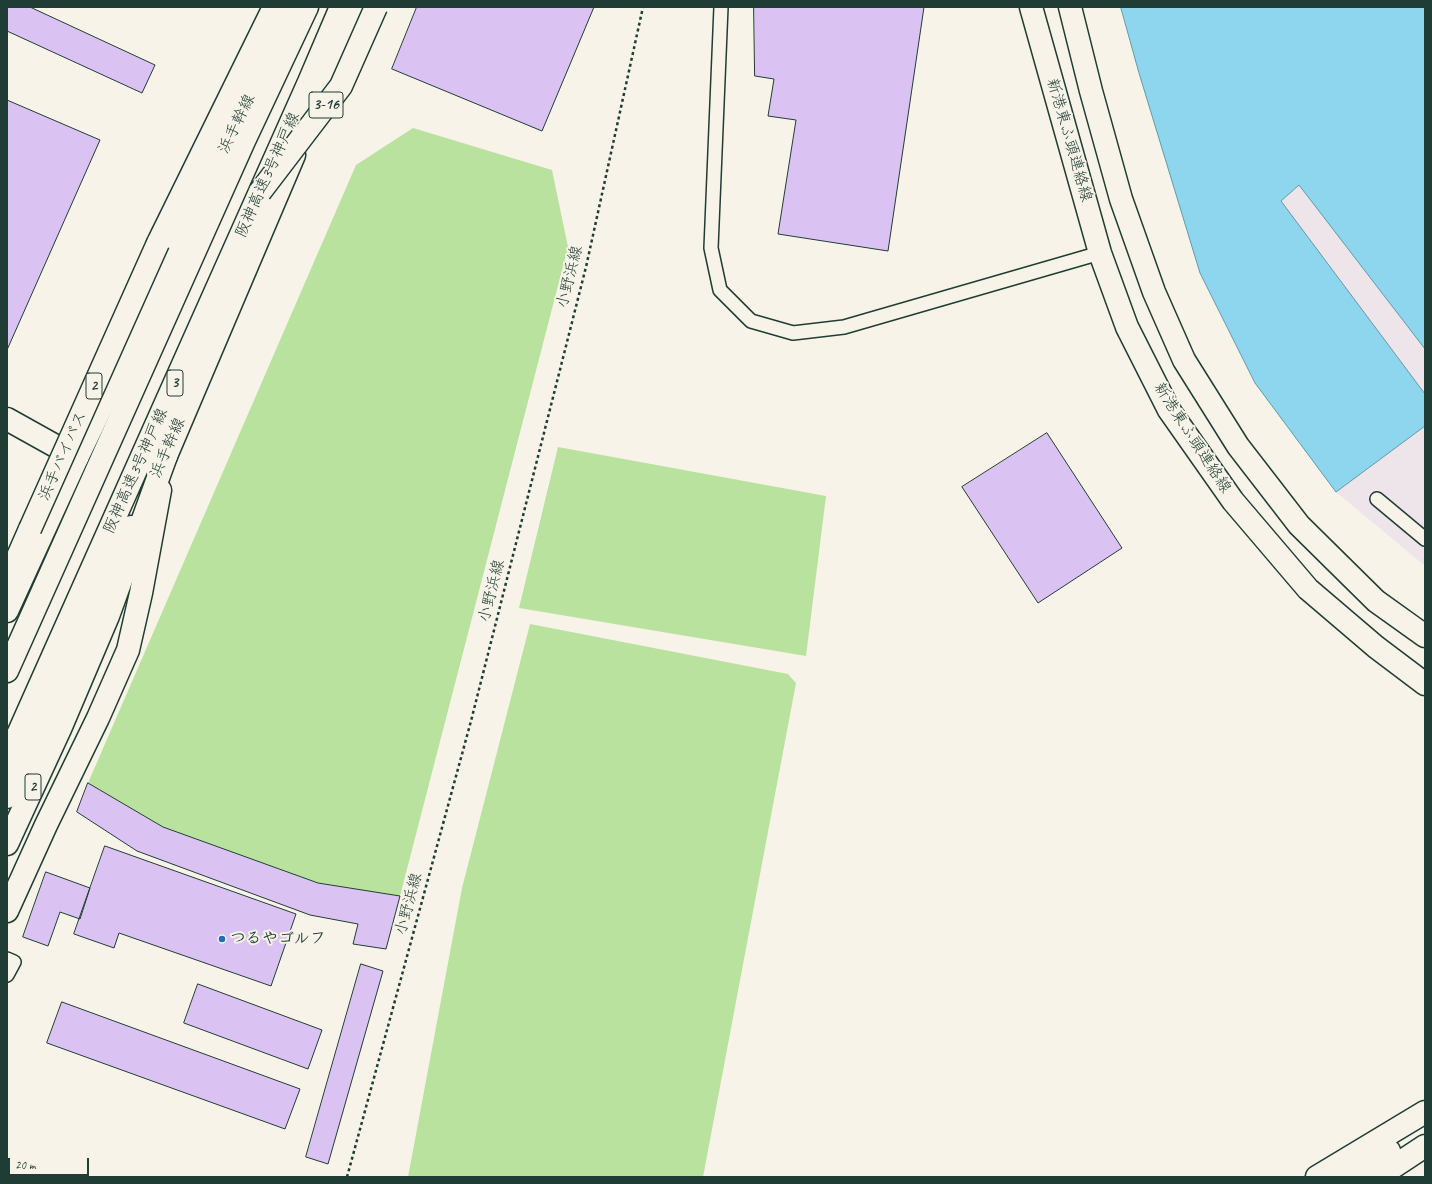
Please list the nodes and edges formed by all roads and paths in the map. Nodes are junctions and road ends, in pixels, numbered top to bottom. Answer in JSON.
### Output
{"nodes":[{"id":1,"x":274,"y":7,"type":"edge"},
{"id":2,"x":294,"y":7,"type":"edge"},
{"id":3,"x":307,"y":7,"type":"edge"},
{"id":4,"x":341,"y":7,"type":"edge"},
{"id":5,"x":359,"y":7,"type":"edge"},
{"id":6,"x":376,"y":7,"type":"edge"},
{"id":7,"x":643,"y":7,"type":"edge"},
{"id":8,"x":721,"y":7,"type":"edge"},
{"id":9,"x":1031,"y":7,"type":"edge"},
{"id":10,"x":1070,"y":7,"type":"edge"},
{"id":11,"x":260,"y":192,"type":"junction"},
{"id":12,"x":1100,"y":253,"type":"junction"},
{"id":13,"x":7,"y":419,"type":"edge"},
{"id":14,"x":166,"y":456,"type":"junction"},
{"id":15,"x":77,"y":458,"type":"junction"},
{"id":16,"x":1377,"y":499,"type":"dead end"},
{"id":17,"x":1425,"y":539,"type":"edge"},
{"id":18,"x":7,"y":581,"type":"edge"},
{"id":19,"x":7,"y":611,"type":"edge"},
{"id":20,"x":1425,"y":636,"type":"edge"},
{"id":21,"x":7,"y":670,"type":"edge"},
{"id":22,"x":1425,"y":684,"type":"edge"},
{"id":23,"x":7,"y":759,"type":"edge"},
{"id":24,"x":7,"y":797,"type":"edge"},
{"id":25,"x":7,"y":844,"type":"edge"},
{"id":26,"x":7,"y":912,"type":"edge"},
{"id":27,"x":7,"y":959,"type":"edge"},
{"id":28,"x":7,"y":975,"type":"edge"},
{"id":29,"x":1425,"y":1112,"type":"edge"},
{"id":30,"x":1425,"y":1127,"type":"edge"},
{"id":31,"x":1425,"y":1146,"type":"edge"},
{"id":32,"x":347,"y":1177,"type":"edge"},
{"id":33,"x":1317,"y":1177,"type":"edge"},
{"id":34,"x":1348,"y":1177,"type":"edge"},
{"id":35,"x":1378,"y":1177,"type":"edge"}],
"edges":[{"from":1,"to":18,"type":"main road","name":"浜手バイパス","number":"2","bridge":true},
{"from":2,"to":15,"type":"main road","name":"浜手幹線"},
{"from":3,"to":21,"type":"main road","number":"3"},
{"from":4,"to":11,"type":"main road","name":"阪神高速3号神戸線","number":"3","bridge":true},
{"from":5,"to":14,"type":"main road","name":"浜手幹線"},
{"from":6,"to":11,"type":"main road","number":"3-16","bridge":true},
{"from":7,"to":32,"type":"path","name":"小野浜線"},
{"from":8,"to":12,"type":"lane"},
{"from":9,"to":12,"type":"main road","name":"新港東ふ頭連絡線"},
{"from":10,"to":20,"type":"main road","name":"新港東ふ頭連絡線"},
{"from":11,"to":23,"type":"main road","name":"阪神高速3号神戸線","number":"3"},
{"from":12,"to":22,"type":"main road","name":"新港東ふ頭連絡線"},
{"from":13,"to":15,"type":"main road"},
{"from":14,"to":24,"type":"main road","name":"浜手幹線"},
{"from":14,"to":25,"type":"main road","number":"2"},
{"from":14,"to":26,"type":"main road"},
{"from":15,"to":19,"type":"main road","name":"浜手幹線"},
{"from":16,"to":17,"type":"lane"},
{"from":27,"to":28,"type":"lane"},
{"from":29,"to":33,"type":"main road"},
{"from":30,"to":34,"type":"main road"},
{"from":31,"to":35,"type":"main road"}]}
